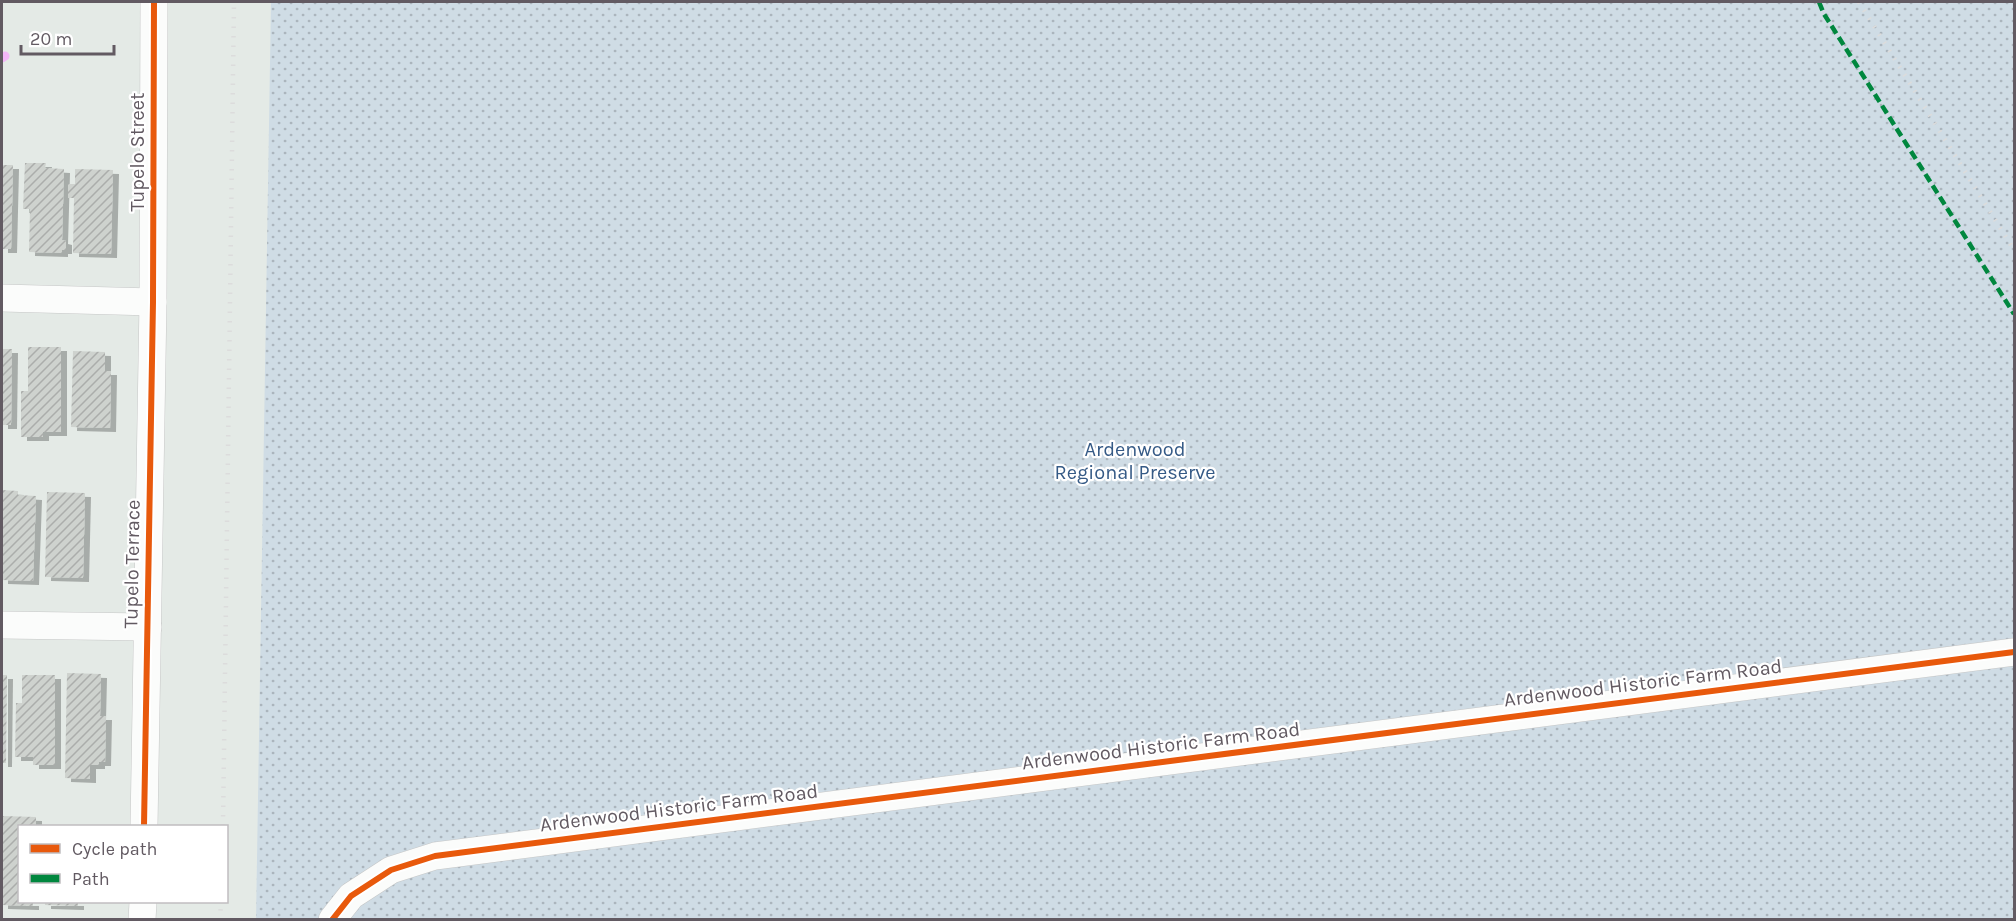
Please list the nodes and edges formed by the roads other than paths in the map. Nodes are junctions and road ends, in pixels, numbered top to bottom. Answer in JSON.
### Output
{"nodes":[{"id":1,"x":154,"y":2,"type":"edge"},
{"id":2,"x":2,"y":298,"type":"edge"},
{"id":3,"x":153,"y":302,"type":"junction"},
{"id":4,"x":2,"y":625,"type":"edge"},
{"id":5,"x":147,"y":627,"type":"junction"},
{"id":6,"x":2014,"y":652,"type":"edge"},
{"id":7,"x":144,"y":825,"type":"edge"},
{"id":8,"x":143,"y":903,"type":"edge"},
{"id":9,"x":142,"y":920,"type":"edge"},
{"id":10,"x":332,"y":920,"type":"edge"}],
"edges":[{"from":1,"to":3,"type":"street","name":"Tupelo Street"},
{"from":2,"to":3,"type":"street"},
{"from":3,"to":5,"type":"street","name":"Tupelo Terrace"},
{"from":4,"to":5,"type":"street"},
{"from":5,"to":7,"type":"street","name":"Tupelo Terrace"},
{"from":6,"to":10,"type":"street","name":"Ardenwood Historic Farm Road"},
{"from":8,"to":9,"type":"street"}]}
